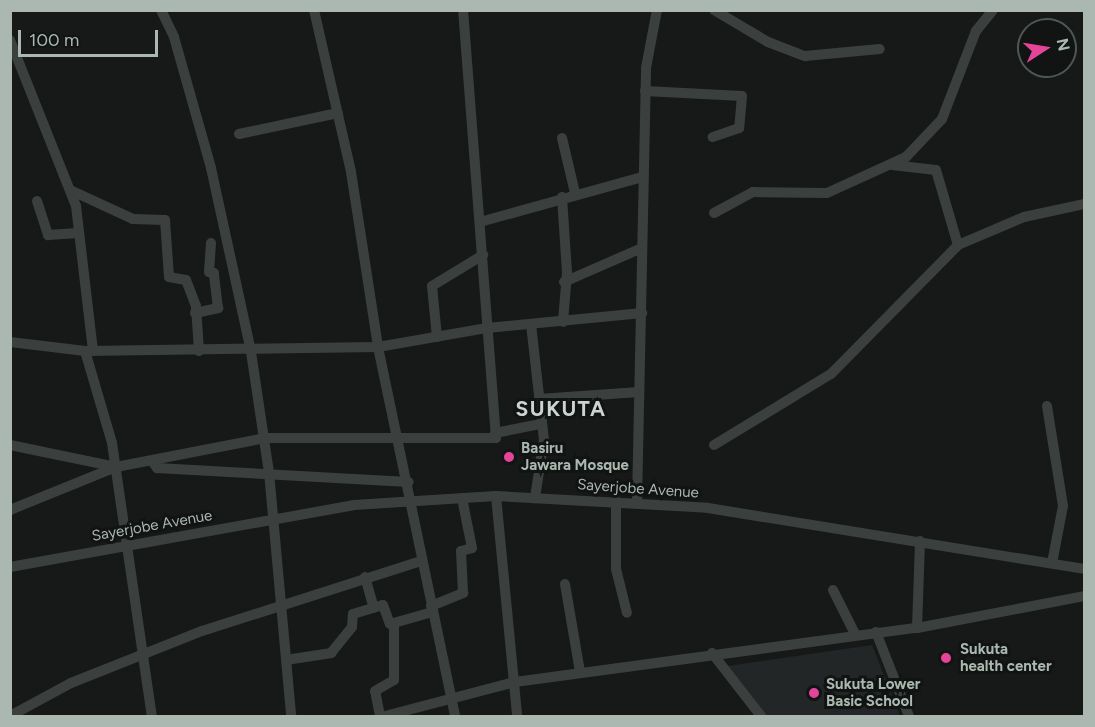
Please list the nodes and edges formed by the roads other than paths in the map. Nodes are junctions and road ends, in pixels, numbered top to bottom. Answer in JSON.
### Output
{"nodes":[{"id":1,"x":161,"y":10,"type":"edge"},
{"id":2,"x":314,"y":10,"type":"edge"},
{"id":3,"x":463,"y":10,"type":"edge"},
{"id":4,"x":657,"y":10,"type":"edge"},
{"id":5,"x":714,"y":10,"type":"edge"},
{"id":6,"x":993,"y":10,"type":"edge"},
{"id":7,"x":10,"y":40,"type":"edge"},
{"id":8,"x":880,"y":49,"type":"dead end"},
{"id":9,"x":645,"y":91,"type":"junction"},
{"id":10,"x":338,"y":113,"type":"junction"},
{"id":11,"x":239,"y":134,"type":"dead end"},
{"id":12,"x":713,"y":137,"type":"dead end"},
{"id":13,"x":562,"y":138,"type":"dead end"},
{"id":14,"x":889,"y":165,"type":"junction"},
{"id":15,"x":642,"y":177,"type":"junction"},
{"id":16,"x":70,"y":190,"type":"junction"},
{"id":17,"x":575,"y":193,"type":"junction"},
{"id":18,"x":562,"y":197,"type":"junction"},
{"id":19,"x":38,"y":201,"type":"dead end"},
{"id":20,"x":1084,"y":204,"type":"edge"},
{"id":21,"x":714,"y":213,"type":"dead end"},
{"id":22,"x":480,"y":222,"type":"junction"},
{"id":23,"x":78,"y":233,"type":"junction"},
{"id":24,"x":211,"y":243,"type":"dead end"},
{"id":25,"x":958,"y":245,"type":"junction"},
{"id":26,"x":642,"y":248,"type":"junction"},
{"id":27,"x":483,"y":255,"type":"junction"},
{"id":28,"x":564,"y":282,"type":"junction"},
{"id":29,"x":195,"y":313,"type":"junction"},
{"id":30,"x":642,"y":313,"type":"junction"},
{"id":31,"x":563,"y":321,"type":"junction"},
{"id":32,"x":531,"y":324,"type":"junction"},
{"id":33,"x":487,"y":328,"type":"junction"},
{"id":34,"x":437,"y":337,"type":"junction"},
{"id":35,"x":10,"y":342,"type":"edge"},
{"id":36,"x":378,"y":347,"type":"junction"},
{"id":37,"x":89,"y":351,"type":"junction"},
{"id":38,"x":199,"y":351,"type":"junction"},
{"id":39,"x":250,"y":352,"type":"junction"},
{"id":40,"x":639,"y":392,"type":"junction"},
{"id":41,"x":539,"y":399,"type":"junction"},
{"id":42,"x":1047,"y":406,"type":"dead end"},
{"id":43,"x":541,"y":424,"type":"junction"},
{"id":44,"x":495,"y":433,"type":"junction"},
{"id":45,"x":399,"y":436,"type":"junction"},
{"id":46,"x":265,"y":438,"type":"junction"},
{"id":47,"x":10,"y":445,"type":"edge"},
{"id":48,"x":714,"y":445,"type":"dead end"},
{"id":49,"x":152,"y":461,"type":"junction"},
{"id":50,"x":116,"y":467,"type":"junction"},
{"id":51,"x":269,"y":472,"type":"junction"},
{"id":52,"x":409,"y":482,"type":"junction"},
{"id":53,"x":496,"y":496,"type":"junction"},
{"id":54,"x":462,"y":498,"type":"junction"},
{"id":55,"x":535,"y":498,"type":"junction"},
{"id":56,"x":407,"y":499,"type":"junction"},
{"id":57,"x":616,"y":501,"type":"junction"},
{"id":58,"x":637,"y":501,"type":"junction"},
{"id":59,"x":10,"y":510,"type":"edge"},
{"id":60,"x":272,"y":519,"type":"junction"},
{"id":61,"x":920,"y":541,"type":"junction"},
{"id":62,"x":124,"y":546,"type":"junction"},
{"id":63,"x":421,"y":561,"type":"junction"},
{"id":64,"x":1052,"y":563,"type":"junction"},
{"id":65,"x":10,"y":567,"type":"edge"},
{"id":66,"x":1084,"y":569,"type":"edge"},
{"id":67,"x":365,"y":577,"type":"junction"},
{"id":68,"x":565,"y":584,"type":"dead end"},
{"id":69,"x":833,"y":590,"type":"dead end"},
{"id":70,"x":1084,"y":596,"type":"edge"},
{"id":71,"x":282,"y":602,"type":"junction"},
{"id":72,"x":374,"y":608,"type":"junction"},
{"id":73,"x":431,"y":609,"type":"junction"},
{"id":74,"x":627,"y":613,"type":"dead end"},
{"id":75,"x":394,"y":623,"type":"junction"},
{"id":76,"x":916,"y":628,"type":"junction"},
{"id":77,"x":876,"y":632,"type":"junction"},
{"id":78,"x":855,"y":634,"type":"junction"},
{"id":79,"x":712,"y":653,"type":"junction"},
{"id":80,"x":143,"y":657,"type":"junction"},
{"id":81,"x":286,"y":660,"type":"junction"},
{"id":82,"x":580,"y":672,"type":"junction"},
{"id":83,"x":515,"y":682,"type":"junction"},
{"id":84,"x":450,"y":696,"type":"junction"},
{"id":85,"x":10,"y":716,"type":"edge"},
{"id":86,"x":153,"y":717,"type":"edge"},
{"id":87,"x":291,"y":717,"type":"edge"},
{"id":88,"x":380,"y":717,"type":"edge"},
{"id":89,"x":385,"y":717,"type":"edge"},
{"id":90,"x":455,"y":717,"type":"edge"},
{"id":91,"x":517,"y":717,"type":"edge"},
{"id":92,"x":761,"y":717,"type":"edge"},
{"id":93,"x":909,"y":717,"type":"edge"}],
"edges":[{"from":1,"to":39,"type":"street"},
{"from":2,"to":10,"type":"street"},
{"from":3,"to":22,"type":"street"},
{"from":4,"to":9,"type":"street"},
{"from":5,"to":8,"type":"street"},
{"from":6,"to":14,"type":"street"},
{"from":7,"to":16,"type":"street"},
{"from":9,"to":12,"type":"street"},
{"from":9,"to":15,"type":"street"},
{"from":10,"to":11,"type":"street"},
{"from":10,"to":36,"type":"street"},
{"from":13,"to":17,"type":"street"},
{"from":14,"to":21,"type":"street"},
{"from":14,"to":25,"type":"street"},
{"from":15,"to":17,"type":"street"},
{"from":15,"to":26,"type":"street"},
{"from":16,"to":23,"type":"street"},
{"from":16,"to":29,"type":"street"},
{"from":17,"to":18,"type":"street"},
{"from":18,"to":22,"type":"street"},
{"from":18,"to":28,"type":"street"},
{"from":19,"to":23,"type":"street"},
{"from":20,"to":25,"type":"street"},
{"from":22,"to":27,"type":"street"},
{"from":23,"to":37,"type":"street"},
{"from":24,"to":29,"type":"street"},
{"from":25,"to":48,"type":"street"},
{"from":26,"to":28,"type":"street"},
{"from":26,"to":30,"type":"street"},
{"from":27,"to":33,"type":"street"},
{"from":27,"to":34,"type":"street"},
{"from":28,"to":31,"type":"street"},
{"from":29,"to":38,"type":"street"},
{"from":30,"to":31,"type":"street"},
{"from":30,"to":40,"type":"street"},
{"from":31,"to":32,"type":"street"},
{"from":32,"to":33,"type":"street"},
{"from":32,"to":41,"type":"street"},
{"from":33,"to":34,"type":"street"},
{"from":33,"to":44,"type":"street"},
{"from":34,"to":36,"type":"street"},
{"from":35,"to":37,"type":"street"},
{"from":36,"to":39,"type":"street"},
{"from":36,"to":45,"type":"street"},
{"from":37,"to":38,"type":"street"},
{"from":37,"to":50,"type":"street"},
{"from":38,"to":39,"type":"street"},
{"from":39,"to":46,"type":"street"},
{"from":40,"to":41,"type":"street"},
{"from":40,"to":58,"type":"street"},
{"from":41,"to":43,"type":"street"},
{"from":42,"to":64,"type":"street"},
{"from":43,"to":44,"type":"street"},
{"from":43,"to":55,"type":"street"},
{"from":44,"to":45,"type":"street"},
{"from":45,"to":46,"type":"street"},
{"from":45,"to":52,"type":"street"},
{"from":46,"to":49,"type":"street"},
{"from":46,"to":51,"type":"street"},
{"from":47,"to":50,"type":"street"},
{"from":49,"to":50,"type":"street"},
{"from":49,"to":51,"type":"street"},
{"from":50,"to":59,"type":"street"},
{"from":50,"to":62,"type":"street"},
{"from":51,"to":52,"type":"street"},
{"from":51,"to":60,"type":"street"},
{"from":52,"to":56,"type":"street"},
{"from":53,"to":54,"type":"street","name":"Sayerjobe Avenue"},
{"from":53,"to":55,"type":"street","name":"Sayerjobe Avenue"},
{"from":53,"to":83,"type":"street"},
{"from":54,"to":56,"type":"street","name":"Sayerjobe Avenue"},
{"from":54,"to":73,"type":"street"},
{"from":55,"to":57,"type":"street","name":"Sayerjobe Avenue"},
{"from":56,"to":60,"type":"street","name":"Sayerjobe Avenue"},
{"from":56,"to":63,"type":"street"},
{"from":57,"to":58,"type":"street","name":"Sayerjobe Avenue"},
{"from":57,"to":74,"type":"street"},
{"from":58,"to":61,"type":"street","name":"Sayerjobe Avenue"},
{"from":60,"to":62,"type":"street","name":"Sayerjobe Avenue"},
{"from":60,"to":71,"type":"street"},
{"from":61,"to":64,"type":"street","name":"Sayerjobe Avenue"},
{"from":61,"to":76,"type":"street"},
{"from":62,"to":65,"type":"street","name":"Sayerjobe Avenue"},
{"from":62,"to":80,"type":"street"},
{"from":63,"to":67,"type":"street"},
{"from":63,"to":73,"type":"street"},
{"from":64,"to":66,"type":"street","name":"Sayerjobe Avenue"},
{"from":67,"to":71,"type":"street"},
{"from":67,"to":72,"type":"street"},
{"from":68,"to":82,"type":"street"},
{"from":69,"to":78,"type":"street"},
{"from":70,"to":76,"type":"street"},
{"from":71,"to":80,"type":"street"},
{"from":71,"to":81,"type":"street"},
{"from":72,"to":75,"type":"street"},
{"from":72,"to":81,"type":"street"},
{"from":73,"to":75,"type":"street"},
{"from":73,"to":84,"type":"street"},
{"from":75,"to":88,"type":"street"},
{"from":76,"to":77,"type":"street"},
{"from":77,"to":78,"type":"street"},
{"from":77,"to":93,"type":"street"},
{"from":78,"to":79,"type":"street"},
{"from":79,"to":82,"type":"street"},
{"from":79,"to":92,"type":"street"},
{"from":80,"to":85,"type":"street"},
{"from":80,"to":86,"type":"street"},
{"from":81,"to":87,"type":"street"},
{"from":82,"to":83,"type":"street"},
{"from":83,"to":84,"type":"street"},
{"from":83,"to":91,"type":"street"},
{"from":84,"to":89,"type":"street"},
{"from":84,"to":90,"type":"street"}]}
